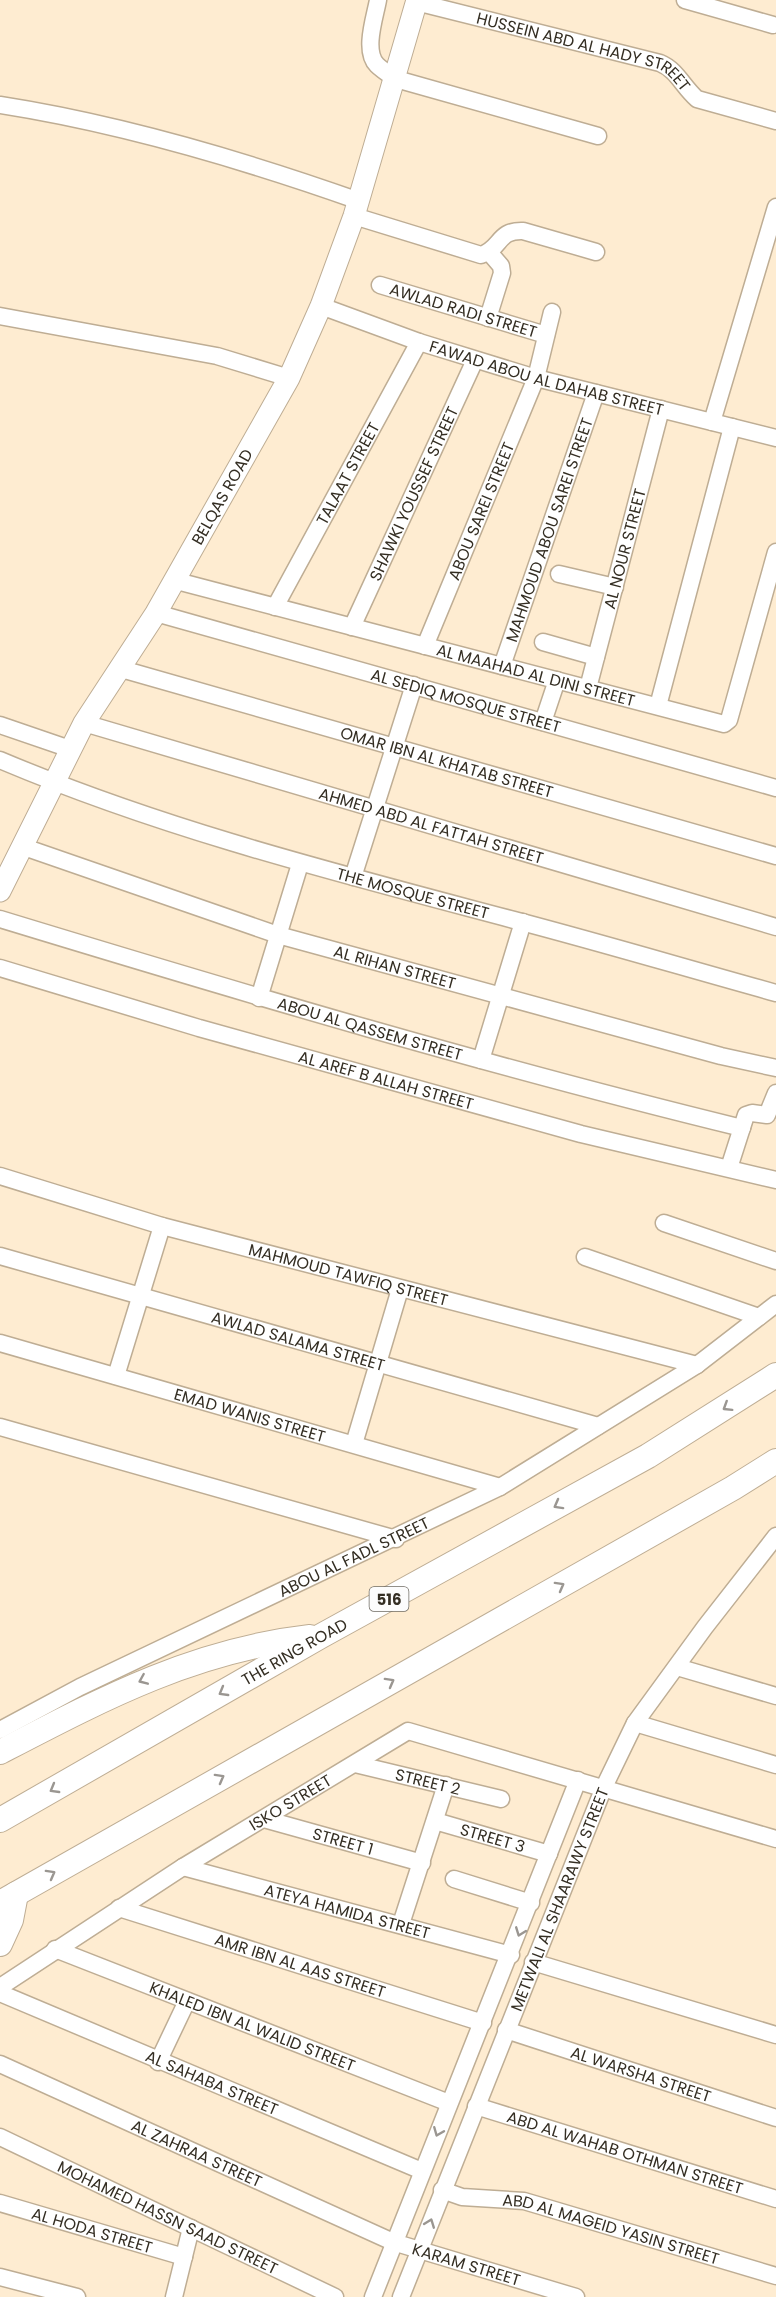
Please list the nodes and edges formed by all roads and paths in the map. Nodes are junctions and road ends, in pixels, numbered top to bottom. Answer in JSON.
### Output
{"nodes":[{"id":1,"x":378,"y":0,"type":"edge"},
{"id":2,"x":685,"y":0,"type":"edge"},
{"id":3,"x":417,"y":1,"type":"edge"},
{"id":4,"x":773,"y":25,"type":"dead end"},
{"id":5,"x":396,"y":79,"type":"junction"},
{"id":6,"x":0,"y":105,"type":"edge"},
{"id":7,"x":776,"y":121,"type":"edge"},
{"id":8,"x":598,"y":136,"type":"dead end"},
{"id":9,"x":776,"y":207,"type":"edge"},
{"id":10,"x":357,"y":208,"type":"junction"},
{"id":11,"x":489,"y":252,"type":"junction"},
{"id":12,"x":596,"y":252,"type":"dead end"},
{"id":13,"x":380,"y":285,"type":"dead end"},
{"id":14,"x":321,"y":306,"type":"junction"},
{"id":15,"x":552,"y":312,"type":"dead end"},
{"id":16,"x":0,"y":316,"type":"edge"},
{"id":17,"x":488,"y":318,"type":"junction"},
{"id":18,"x":546,"y":335,"type":"junction"},
{"id":19,"x":419,"y":342,"type":"junction"},
{"id":20,"x":475,"y":360,"type":"junction"},
{"id":21,"x":289,"y":378,"type":"junction"},
{"id":22,"x":536,"y":378,"type":"junction"},
{"id":23,"x":596,"y":393,"type":"junction"},
{"id":24,"x":661,"y":410,"type":"junction"},
{"id":25,"x":712,"y":422,"type":"junction"},
{"id":26,"x":732,"y":427,"type":"junction"},
{"id":27,"x":776,"y":438,"type":"edge"},
{"id":28,"x":776,"y":552,"type":"edge"},
{"id":29,"x":559,"y":574,"type":"dead end"},
{"id":30,"x":173,"y":580,"type":"junction"},
{"id":31,"x":615,"y":587,"type":"junction"},
{"id":32,"x":275,"y":607,"type":"junction"},
{"id":33,"x":156,"y":612,"type":"junction"},
{"id":34,"x":352,"y":627,"type":"junction"},
{"id":35,"x":543,"y":642,"type":"dead end"},
{"id":36,"x":425,"y":646,"type":"junction"},
{"id":37,"x":596,"y":657,"type":"junction"},
{"id":38,"x":502,"y":666,"type":"junction"},
{"id":39,"x":118,"y":668,"type":"junction"},
{"id":40,"x":557,"y":680,"type":"junction"},
{"id":41,"x":414,"y":685,"type":"junction"},
{"id":42,"x":588,"y":688,"type":"junction"},
{"id":43,"x":658,"y":706,"type":"junction"},
{"id":44,"x":543,"y":722,"type":"junction"},
{"id":45,"x":84,"y":723,"type":"junction"},
{"id":46,"x":0,"y":725,"type":"edge"},
{"id":47,"x":394,"y":747,"type":"junction"},
{"id":48,"x":70,"y":748,"type":"junction"},
{"id":49,"x":0,"y":760,"type":"edge"},
{"id":50,"x":53,"y":782,"type":"junction"},
{"id":51,"x":776,"y":788,"type":"edge"},
{"id":52,"x":374,"y":809,"type":"junction"},
{"id":53,"x":21,"y":846,"type":"junction"},
{"id":54,"x":776,"y":856,"type":"edge"},
{"id":55,"x":300,"y":864,"type":"junction"},
{"id":56,"x":352,"y":877,"type":"junction"},
{"id":57,"x":0,"y":891,"type":"edge"},
{"id":58,"x":0,"y":919,"type":"edge"},
{"id":59,"x":523,"y":922,"type":"junction"},
{"id":60,"x":776,"y":927,"type":"edge"},
{"id":61,"x":278,"y":935,"type":"junction"},
{"id":62,"x":0,"y":968,"type":"edge"},
{"id":63,"x":776,"y":993,"type":"edge"},
{"id":64,"x":501,"y":996,"type":"junction"},
{"id":65,"x":259,"y":998,"type":"junction"},
{"id":66,"x":481,"y":1060,"type":"junction"},
{"id":67,"x":776,"y":1068,"type":"edge"},
{"id":68,"x":776,"y":1093,"type":"edge"},
{"id":69,"x":742,"y":1128,"type":"junction"},
{"id":70,"x":729,"y":1168,"type":"junction"},
{"id":71,"x":0,"y":1176,"type":"edge"},
{"id":72,"x":776,"y":1180,"type":"edge"},
{"id":73,"x":664,"y":1223,"type":"dead end"},
{"id":74,"x":162,"y":1226,"type":"junction"},
{"id":75,"x":0,"y":1256,"type":"edge"},
{"id":76,"x":585,"y":1257,"type":"dead end"},
{"id":77,"x":776,"y":1261,"type":"edge"},
{"id":78,"x":400,"y":1290,"type":"junction"},
{"id":79,"x":141,"y":1296,"type":"junction"},
{"id":80,"x":776,"y":1304,"type":"edge"},
{"id":81,"x":759,"y":1317,"type":"junction"},
{"id":82,"x":0,"y":1343,"type":"edge"},
{"id":83,"x":378,"y":1363,"type":"junction"},
{"id":84,"x":697,"y":1365,"type":"junction"},
{"id":85,"x":116,"y":1376,"type":"junction"},
{"id":86,"x":776,"y":1376,"type":"edge"},
{"id":87,"x":598,"y":1426,"type":"junction"},
{"id":88,"x":0,"y":1427,"type":"edge"},
{"id":89,"x":354,"y":1444,"type":"junction"},
{"id":90,"x":776,"y":1461,"type":"edge"},
{"id":91,"x":500,"y":1488,"type":"junction"},
{"id":92,"x":776,"y":1536,"type":"edge"},
{"id":93,"x":396,"y":1539,"type":"junction"},
{"id":94,"x":770,"y":1554,"type":"edge"},
{"id":95,"x":321,"y":1636,"type":"junction"},
{"id":96,"x":676,"y":1667,"type":"junction"},
{"id":97,"x":776,"y":1696,"type":"edge"},
{"id":98,"x":635,"y":1723,"type":"junction"},
{"id":99,"x":0,"y":1730,"type":"edge"},
{"id":100,"x":0,"y":1752,"type":"edge"},
{"id":101,"x":356,"y":1764,"type":"junction"},
{"id":102,"x":776,"y":1765,"type":"edge"},
{"id":103,"x":578,"y":1780,"type":"junction"},
{"id":104,"x":446,"y":1785,"type":"junction"},
{"id":105,"x":604,"y":1787,"type":"junction"},
{"id":106,"x":501,"y":1799,"type":"dead end"},
{"id":107,"x":264,"y":1819,"type":"junction"},
{"id":108,"x":0,"y":1820,"type":"edge"},
{"id":109,"x":435,"y":1821,"type":"junction"},
{"id":110,"x":776,"y":1839,"type":"edge"},
{"id":111,"x":549,"y":1854,"type":"junction"},
{"id":112,"x":422,"y":1863,"type":"junction"},
{"id":113,"x":183,"y":1867,"type":"junction"},
{"id":114,"x":454,"y":1879,"type":"dead end"},
{"id":115,"x":8,"y":1899,"type":"edge"},
{"id":116,"x":531,"y":1902,"type":"junction"},
{"id":117,"x":119,"y":1908,"type":"junction"},
{"id":118,"x":401,"y":1924,"type":"junction"},
{"id":119,"x":0,"y":1944,"type":"edge"},
{"id":120,"x":55,"y":1949,"type":"junction"},
{"id":121,"x":511,"y":1955,"type":"junction"},
{"id":122,"x":533,"y":1962,"type":"junction"},
{"id":123,"x":0,"y":1987,"type":"edge"},
{"id":124,"x":0,"y":1993,"type":"edge"},
{"id":125,"x":187,"y":2001,"type":"junction"},
{"id":126,"x":483,"y":2023,"type":"junction"},
{"id":127,"x":506,"y":2030,"type":"junction"},
{"id":128,"x":776,"y":2035,"type":"edge"},
{"id":129,"x":158,"y":2062,"type":"junction"},
{"id":130,"x":0,"y":2064,"type":"edge"},
{"id":131,"x":449,"y":2103,"type":"junction"},
{"id":132,"x":476,"y":2106,"type":"junction"},
{"id":133,"x":776,"y":2118,"type":"edge"},
{"id":134,"x":0,"y":2137,"type":"edge"},
{"id":135,"x":422,"y":2171,"type":"junction"},
{"id":136,"x":442,"y":2190,"type":"junction"},
{"id":137,"x":776,"y":2199,"type":"edge"},
{"id":138,"x":0,"y":2203,"type":"edge"},
{"id":139,"x":191,"y":2228,"type":"junction"},
{"id":140,"x":393,"y":2242,"type":"junction"},
{"id":141,"x":420,"y":2250,"type":"junction"},
{"id":142,"x":184,"y":2257,"type":"junction"},
{"id":143,"x":776,"y":2276,"type":"edge"},
{"id":144,"x":0,"y":2277,"type":"edge"},
{"id":145,"x":77,"y":2297,"type":"edge"},
{"id":146,"x":174,"y":2297,"type":"edge"},
{"id":147,"x":335,"y":2297,"type":"edge"},
{"id":148,"x":373,"y":2297,"type":"edge"},
{"id":149,"x":401,"y":2297,"type":"edge"},
{"id":150,"x":576,"y":2297,"type":"edge"}],
"edges":[{"from":1,"to":5,"type":"street"},
{"from":2,"to":4,"type":"street"},
{"from":3,"to":5,"type":"main road","name":"BELQAS ROAD"},
{"from":3,"to":7,"type":"street","name":"HUSSEIN ABD AL HADY STREET"},
{"from":5,"to":8,"type":"street"},
{"from":5,"to":10,"type":"main road","name":"BELQAS ROAD"},
{"from":6,"to":10,"type":"street"},
{"from":9,"to":25,"type":"street"},
{"from":10,"to":11,"type":"street"},
{"from":10,"to":14,"type":"main road","name":"BELQAS ROAD"},
{"from":11,"to":12,"type":"street"},
{"from":11,"to":17,"type":"street"},
{"from":13,"to":17,"type":"street","name":"AWLAD RADI STREET"},
{"from":14,"to":19,"type":"street","name":"FAWAD ABOU AL DAHAB STREET"},
{"from":14,"to":21,"type":"main road","name":"BELQAS ROAD"},
{"from":15,"to":18,"type":"street","name":"ABOU SAREI STREET"},
{"from":16,"to":21,"type":"street"},
{"from":17,"to":18,"type":"street","name":"AWLAD RADI STREET"},
{"from":18,"to":22,"type":"street","name":"ABOU SAREI STREET"},
{"from":19,"to":20,"type":"street","name":"FAWAD ABOU AL DAHAB STREET"},
{"from":19,"to":32,"type":"street","name":"TALAAT STREET"},
{"from":20,"to":22,"type":"street","name":"FAWAD ABOU AL DAHAB STREET"},
{"from":20,"to":34,"type":"street","name":"SHAWKI YOUSSEF STREET"},
{"from":21,"to":30,"type":"main road","name":"BELQAS ROAD"},
{"from":22,"to":23,"type":"street","name":"FAWAD ABOU AL DAHAB STREET"},
{"from":22,"to":36,"type":"street","name":"ABOU SAREI STREET"},
{"from":23,"to":24,"type":"street","name":"FAWAD ABOU AL DAHAB STREET"},
{"from":23,"to":38,"type":"street","name":"MAHMOUD ABOU SAREI STREET"},
{"from":24,"to":25,"type":"street","name":"FAWAD ABOU AL DAHAB STREET"},
{"from":24,"to":31,"type":"street","name":"AL NOUR STREET"},
{"from":25,"to":26,"type":"street","name":"FAWAD ABOU AL DAHAB STREET"},
{"from":26,"to":27,"type":"street","name":"FAWAD ABOU AL DAHAB STREET"},
{"from":26,"to":43,"type":"street"},
{"from":28,"to":43,"type":"street","name":"AL MAAHAD AL DINI STREET"},
{"from":29,"to":31,"type":"street"},
{"from":30,"to":32,"type":"street","name":"AL MAAHAD AL DINI STREET"},
{"from":30,"to":33,"type":"main road","name":"BELQAS ROAD"},
{"from":31,"to":37,"type":"street","name":"AL NOUR STREET"},
{"from":32,"to":34,"type":"street","name":"AL MAAHAD AL DINI STREET"},
{"from":33,"to":39,"type":"main road","name":"BELQAS ROAD"},
{"from":33,"to":41,"type":"street","name":"AL SEDIQ MOSQUE STREET"},
{"from":34,"to":36,"type":"street","name":"AL MAAHAD AL DINI STREET"},
{"from":35,"to":37,"type":"street"},
{"from":36,"to":38,"type":"street","name":"AL MAAHAD AL DINI STREET"},
{"from":37,"to":42,"type":"street","name":"AL NOUR STREET"},
{"from":38,"to":40,"type":"street","name":"AL MAAHAD AL DINI STREET"},
{"from":39,"to":45,"type":"main road","name":"BELQAS ROAD"},
{"from":39,"to":47,"type":"street","name":"OMAR IBN AL KHATAB STREET"},
{"from":40,"to":42,"type":"street","name":"AL MAAHAD AL DINI STREET"},
{"from":40,"to":44,"type":"street"},
{"from":41,"to":44,"type":"street","name":"AL SEDIQ MOSQUE STREET"},
{"from":41,"to":47,"type":"street"},
{"from":42,"to":43,"type":"street","name":"AL MAAHAD AL DINI STREET"},
{"from":44,"to":51,"type":"street","name":"AL SEDIQ MOSQUE STREET"},
{"from":45,"to":48,"type":"main road","name":"BELQAS ROAD"},
{"from":45,"to":52,"type":"street","name":"AHMED ABD AL FATTAH STREET"},
{"from":46,"to":48,"type":"street"},
{"from":47,"to":52,"type":"street"},
{"from":47,"to":54,"type":"street","name":"OMAR IBN AL KHATAB STREET"},
{"from":48,"to":50,"type":"main road","name":"BELQAS ROAD"},
{"from":49,"to":50,"type":"street","name":"THE MOSQUE STREET"},
{"from":50,"to":53,"type":"main road","name":"BELQAS ROAD"},
{"from":50,"to":55,"type":"street","name":"THE MOSQUE STREET"},
{"from":52,"to":56,"type":"street"},
{"from":52,"to":60,"type":"street","name":"AHMED ABD AL FATTAH STREET"},
{"from":53,"to":57,"type":"main road","name":"BELQAS ROAD"},
{"from":53,"to":61,"type":"street","name":"AL RIHAN STREET"},
{"from":55,"to":56,"type":"street","name":"THE MOSQUE STREET"},
{"from":55,"to":61,"type":"street"},
{"from":56,"to":59,"type":"street","name":"THE MOSQUE STREET"},
{"from":58,"to":65,"type":"street","name":"ABOU AL QASSEM STREET"},
{"from":59,"to":63,"type":"street","name":"THE MOSQUE STREET"},
{"from":59,"to":64,"type":"street"},
{"from":61,"to":64,"type":"street","name":"AL RIHAN STREET"},
{"from":61,"to":65,"type":"street"},
{"from":62,"to":70,"type":"street","name":"AL AREF B ALLAH STREET"},
{"from":64,"to":66,"type":"street"},
{"from":64,"to":67,"type":"street","name":"AL RIHAN STREET"},
{"from":65,"to":66,"type":"street","name":"ABOU AL QASSEM STREET"},
{"from":66,"to":69,"type":"street","name":"ABOU AL QASSEM STREET"},
{"from":68,"to":69,"type":"street"},
{"from":69,"to":70,"type":"street"},
{"from":70,"to":72,"type":"street","name":"AL AREF B ALLAH STREET"},
{"from":71,"to":74,"type":"street","name":"MAHMOUD TAWFIQ STREET"},
{"from":73,"to":77,"type":"street"},
{"from":74,"to":78,"type":"street","name":"MAHMOUD TAWFIQ STREET"},
{"from":74,"to":79,"type":"street"},
{"from":75,"to":79,"type":"street","name":"AWLAD SALAMA STREET"},
{"from":76,"to":81,"type":"street"},
{"from":78,"to":83,"type":"street"},
{"from":78,"to":84,"type":"street","name":"MAHMOUD TAWFIQ STREET"},
{"from":79,"to":83,"type":"street","name":"AWLAD SALAMA STREET"},
{"from":79,"to":85,"type":"street"},
{"from":80,"to":81,"type":"street","name":"ABOU AL FADL STREET"},
{"from":81,"to":84,"type":"street","name":"ABOU AL FADL STREET"},
{"from":82,"to":85,"type":"street","name":"EMAD WANIS STREET"},
{"from":83,"to":87,"type":"street","name":"AWLAD SALAMA STREET"},
{"from":83,"to":89,"type":"street"},
{"from":84,"to":87,"type":"street","name":"ABOU AL FADL STREET"},
{"from":85,"to":89,"type":"street","name":"EMAD WANIS STREET"},
{"from":86,"to":95,"type":"highway","name":"THE RING ROAD","number":"516","one_way":true},
{"from":87,"to":91,"type":"street","name":"ABOU AL FADL STREET"},
{"from":88,"to":93,"type":"street"},
{"from":89,"to":91,"type":"street","name":"EMAD WANIS STREET"},
{"from":115,"to":90,"type":"highway","one_way":true},
{"from":91,"to":93,"type":"street","name":"ABOU AL FADL STREET"},
{"from":92,"to":94,"type":"street","name":"METWALI AL SHAARAWY STREET"},
{"from":93,"to":99,"type":"street","name":"ABOU AL FADL STREET"},
{"from":94,"to":96,"type":"street","name":"METWALI AL SHAARAWY STREET"},
{"from":95,"to":100,"type":"highway","one_way":true},
{"from":95,"to":108,"type":"highway","name":"THE RING ROAD","number":"516","one_way":true},
{"from":96,"to":97,"type":"street"},
{"from":96,"to":98,"type":"street","name":"METWALI AL SHAARAWY STREET"},
{"from":98,"to":102,"type":"street"},
{"from":98,"to":105,"type":"street","name":"METWALI AL SHAARAWY STREET"},
{"from":101,"to":103,"type":"street","name":"ISKO STREET"},
{"from":101,"to":104,"type":"street","name":"STREET 2"},
{"from":101,"to":107,"type":"street","name":"ISKO STREET"},
{"from":103,"to":105,"type":"street","name":"ISKO STREET"},
{"from":103,"to":111,"type":"street","name":"METWALI AL SHAARAWY STREET"},
{"from":104,"to":106,"type":"street","name":"STREET 2"},
{"from":104,"to":109,"type":"street"},
{"from":105,"to":110,"type":"street","name":"ISKO STREET"},
{"from":105,"to":122,"type":"street","name":"METWALI AL SHAARAWY STREET"},
{"from":107,"to":112,"type":"street","name":"STREET 1"},
{"from":107,"to":113,"type":"street","name":"ISKO STREET"},
{"from":109,"to":111,"type":"street","name":"STREET 3"},
{"from":109,"to":112,"type":"street"},
{"from":111,"to":116,"type":"street","name":"METWALI AL SHAARAWY STREET"},
{"from":112,"to":118,"type":"street"},
{"from":113,"to":117,"type":"street","name":"ISKO STREET"},
{"from":113,"to":118,"type":"street","name":"ATEYA HAMIDA STREET"},
{"from":114,"to":116,"type":"street"},
{"from":115,"to":119,"type":"highway"},
{"from":116,"to":121,"type":"street","name":"METWALI AL SHAARAWY STREET","one_way":true},
{"from":117,"to":120,"type":"street","name":"ISKO STREET"},
{"from":117,"to":126,"type":"street","name":"AMR IBN AL AAS STREET"},
{"from":118,"to":121,"type":"street","name":"ATEYA HAMIDA STREET"},
{"from":120,"to":123,"type":"street","name":"ISKO STREET"},
{"from":120,"to":125,"type":"street","name":"KHALED IBN AL WALID STREET"},
{"from":121,"to":126,"type":"street","name":"METWALI AL SHAARAWY STREET"},
{"from":122,"to":127,"type":"street","name":"METWALI AL SHAARAWY STREET"},
{"from":122,"to":128,"type":"street"},
{"from":124,"to":129,"type":"street","name":"AL SAHABA STREET"},
{"from":125,"to":129,"type":"street"},
{"from":125,"to":131,"type":"street","name":"KHALED IBN AL WALID STREET"},
{"from":126,"to":131,"type":"street","name":"METWALI AL SHAARAWY STREET"},
{"from":127,"to":132,"type":"street","name":"METWALI AL SHAARAWY STREET"},
{"from":127,"to":133,"type":"street","name":"AL WARSHA STREET"},
{"from":129,"to":135,"type":"street","name":"AL SAHABA STREET"},
{"from":130,"to":140,"type":"street","name":"AL ZAHRAA STREET"},
{"from":131,"to":135,"type":"street","name":"METWALI AL SHAARAWY STREET","one_way":true},
{"from":132,"to":136,"type":"street","name":"METWALI AL SHAARAWY STREET"},
{"from":132,"to":137,"type":"street","name":"ABD AL WAHAB OTHMAN STREET"},
{"from":134,"to":139,"type":"street","name":"MOHAMED HASSN SAAD STREET"},
{"from":135,"to":140,"type":"street","name":"METWALI AL SHAARAWY STREET"},
{"from":141,"to":136,"type":"street","name":"METWALI AL SHAARAWY STREET","one_way":true},
{"from":136,"to":143,"type":"street","name":"ABD AL MAGEID YASIN STREET"},
{"from":138,"to":142,"type":"street","name":"AL HODA STREET"},
{"from":139,"to":142,"type":"street"},
{"from":139,"to":147,"type":"street","name":"MOHAMED HASSN SAAD STREET"},
{"from":140,"to":141,"type":"street","name":"KARAM STREET"},
{"from":140,"to":148,"type":"street","name":"METWALI AL SHAARAWY STREET"},
{"from":141,"to":149,"type":"street","name":"METWALI AL SHAARAWY STREET"},
{"from":141,"to":150,"type":"street","name":"KARAM STREET"},
{"from":142,"to":146,"type":"street"},
{"from":144,"to":145,"type":"street"}]}
